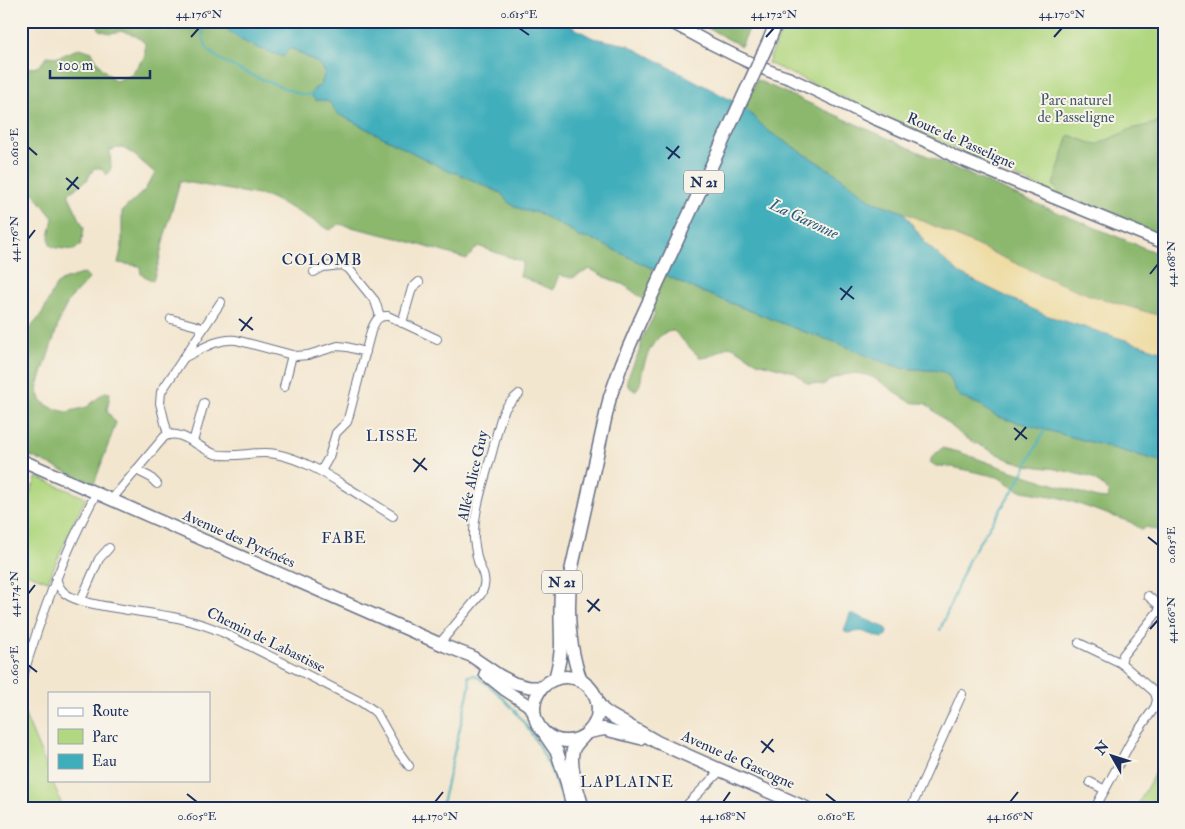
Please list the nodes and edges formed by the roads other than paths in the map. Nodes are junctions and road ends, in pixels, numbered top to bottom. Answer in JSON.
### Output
{"nodes":[{"id":1,"x":669,"y":21,"type":"edge"},
{"id":2,"x":772,"y":21,"type":"edge"},
{"id":3,"x":777,"y":21,"type":"edge"},
{"id":4,"x":766,"y":43,"type":"junction"},
{"id":5,"x":1164,"y":243,"type":"edge"},
{"id":6,"x":314,"y":272,"type":"dead end"},
{"id":7,"x":419,"y":282,"type":"dead end"},
{"id":8,"x":221,"y":302,"type":"dead end"},
{"id":9,"x":380,"y":316,"type":"junction"},
{"id":10,"x":171,"y":319,"type":"dead end"},
{"id":11,"x":638,"y":320,"type":"junction"},
{"id":12,"x":402,"y":323,"type":"junction"},
{"id":13,"x":203,"y":329,"type":"junction"},
{"id":14,"x":437,"y":339,"type":"dead end"},
{"id":15,"x":366,"y":352,"type":"junction"},
{"id":16,"x":292,"y":355,"type":"junction"},
{"id":17,"x":183,"y":358,"type":"junction"},
{"id":18,"x":284,"y":387,"type":"dead end"},
{"id":19,"x":519,"y":394,"type":"dead end"},
{"id":20,"x":204,"y":403,"type":"dead end"},
{"id":21,"x":168,"y":434,"type":"junction"},
{"id":22,"x":193,"y":442,"type":"junction"},
{"id":23,"x":21,"y":460,"type":"edge"},
{"id":24,"x":136,"y":470,"type":"junction"},
{"id":25,"x":321,"y":471,"type":"junction"},
{"id":26,"x":157,"y":484,"type":"dead end"},
{"id":27,"x":96,"y":492,"type":"junction"},
{"id":28,"x":112,"y":499,"type":"junction"},
{"id":29,"x":393,"y":516,"type":"dead end"},
{"id":30,"x":109,"y":548,"type":"dead end"},
{"id":31,"x":56,"y":578,"type":"junction"},
{"id":32,"x":1148,"y":596,"type":"dead end"},
{"id":33,"x":81,"y":600,"type":"junction"},
{"id":34,"x":1162,"y":605,"type":"edge"},
{"id":35,"x":1079,"y":643,"type":"dead end"},
{"id":36,"x":443,"y":644,"type":"junction"},
{"id":37,"x":1121,"y":663,"type":"junction"},
{"id":38,"x":555,"y":679,"type":"junction"},
{"id":39,"x":581,"y":681,"type":"junction"},
{"id":40,"x":21,"y":682,"type":"edge"},
{"id":41,"x":543,"y":687,"type":"junction"},
{"id":42,"x":962,"y":694,"type":"dead end"},
{"id":43,"x":1160,"y":699,"type":"edge"},
{"id":44,"x":597,"y":702,"type":"junction"},
{"id":45,"x":534,"y":713,"type":"junction"},
{"id":46,"x":545,"y":734,"type":"junction"},
{"id":47,"x":586,"y":734,"type":"junction"},
{"id":48,"x":657,"y":742,"type":"junction"},
{"id":49,"x":409,"y":766,"type":"dead end"},
{"id":50,"x":721,"y":770,"type":"junction"},
{"id":51,"x":1090,"y":782,"type":"dead end"},
{"id":52,"x":1105,"y":790,"type":"junction"},
{"id":53,"x":791,"y":805,"type":"edge"},
{"id":54,"x":1097,"y":807,"type":"edge"},
{"id":55,"x":573,"y":808,"type":"edge"},
{"id":56,"x":583,"y":808,"type":"edge"},
{"id":57,"x":684,"y":808,"type":"edge"},
{"id":58,"x":806,"y":808,"type":"edge"},
{"id":59,"x":911,"y":808,"type":"edge"}],
"edges":[{"from":1,"to":5,"type":"main road","name":"Route de Passeligne"},
{"from":2,"to":4,"type":"main road","number":"N 21"},
{"from":3,"to":4,"type":"main road","number":"N 21"},
{"from":4,"to":11,"type":"main road","number":"N 21","bridge":true},
{"from":6,"to":9,"type":"street"},
{"from":7,"to":12,"type":"street"},
{"from":8,"to":13,"type":"street"},
{"from":9,"to":12,"type":"street"},
{"from":9,"to":15,"type":"street"},
{"from":10,"to":13,"type":"street"},
{"from":11,"to":38,"type":"main road","number":"N 21"},
{"from":11,"to":39,"type":"main road","number":"N 21"},
{"from":12,"to":14,"type":"street"},
{"from":13,"to":17,"type":"street"},
{"from":15,"to":16,"type":"street"},
{"from":15,"to":25,"type":"street"},
{"from":16,"to":17,"type":"street"},
{"from":16,"to":18,"type":"street"},
{"from":17,"to":21,"type":"street"},
{"from":19,"to":36,"type":"street","name":"Allée Alice Guy"},
{"from":20,"to":22,"type":"street"},
{"from":21,"to":22,"type":"street"},
{"from":21,"to":24,"type":"street"},
{"from":22,"to":25,"type":"street"},
{"from":23,"to":27,"type":"main road","name":"Avenue des Pyrénées"},
{"from":24,"to":26,"type":"street"},
{"from":24,"to":28,"type":"street"},
{"from":25,"to":29,"type":"street"},
{"from":27,"to":28,"type":"main road","name":"Avenue des Pyrénées"},
{"from":27,"to":31,"type":"street"},
{"from":28,"to":36,"type":"main road","name":"Avenue des Pyrénées"},
{"from":30,"to":33,"type":"street"},
{"from":31,"to":33,"type":"street","name":"Chemin de Labastisse"},
{"from":31,"to":40,"type":"street"},
{"from":32,"to":34,"type":"street"},
{"from":33,"to":49,"type":"street","name":"Chemin de Labastisse"},
{"from":34,"to":37,"type":"street"},
{"from":35,"to":37,"type":"street"},
{"from":36,"to":41,"type":"main road","name":"Avenue des Pyrénées"},
{"from":36,"to":45,"type":"main road","name":"Avenue des Pyrénées"},
{"from":37,"to":43,"type":"street"},
{"from":38,"to":39,"type":"main road"},
{"from":38,"to":41,"type":"main road"},
{"from":39,"to":44,"type":"main road"},
{"from":41,"to":45,"type":"main road"},
{"from":42,"to":59,"type":"street"},
{"from":43,"to":52,"type":"street"},
{"from":44,"to":47,"type":"main road"},
{"from":44,"to":48,"type":"main road","name":"Avenue de Gascogne"},
{"from":45,"to":46,"type":"main road"},
{"from":46,"to":47,"type":"main road"},
{"from":46,"to":55,"type":"main road"},
{"from":47,"to":48,"type":"main road","name":"Avenue de Gascogne"},
{"from":47,"to":56,"type":"main road"},
{"from":48,"to":50,"type":"main road","name":"Avenue de Gascogne"},
{"from":50,"to":53,"type":"main road","name":"Avenue de Gascogne"},
{"from":50,"to":57,"type":"street"},
{"from":51,"to":52,"type":"street"},
{"from":52,"to":54,"type":"street"},
{"from":53,"to":58,"type":"main road","name":"Avenue de Gascogne"}]}
